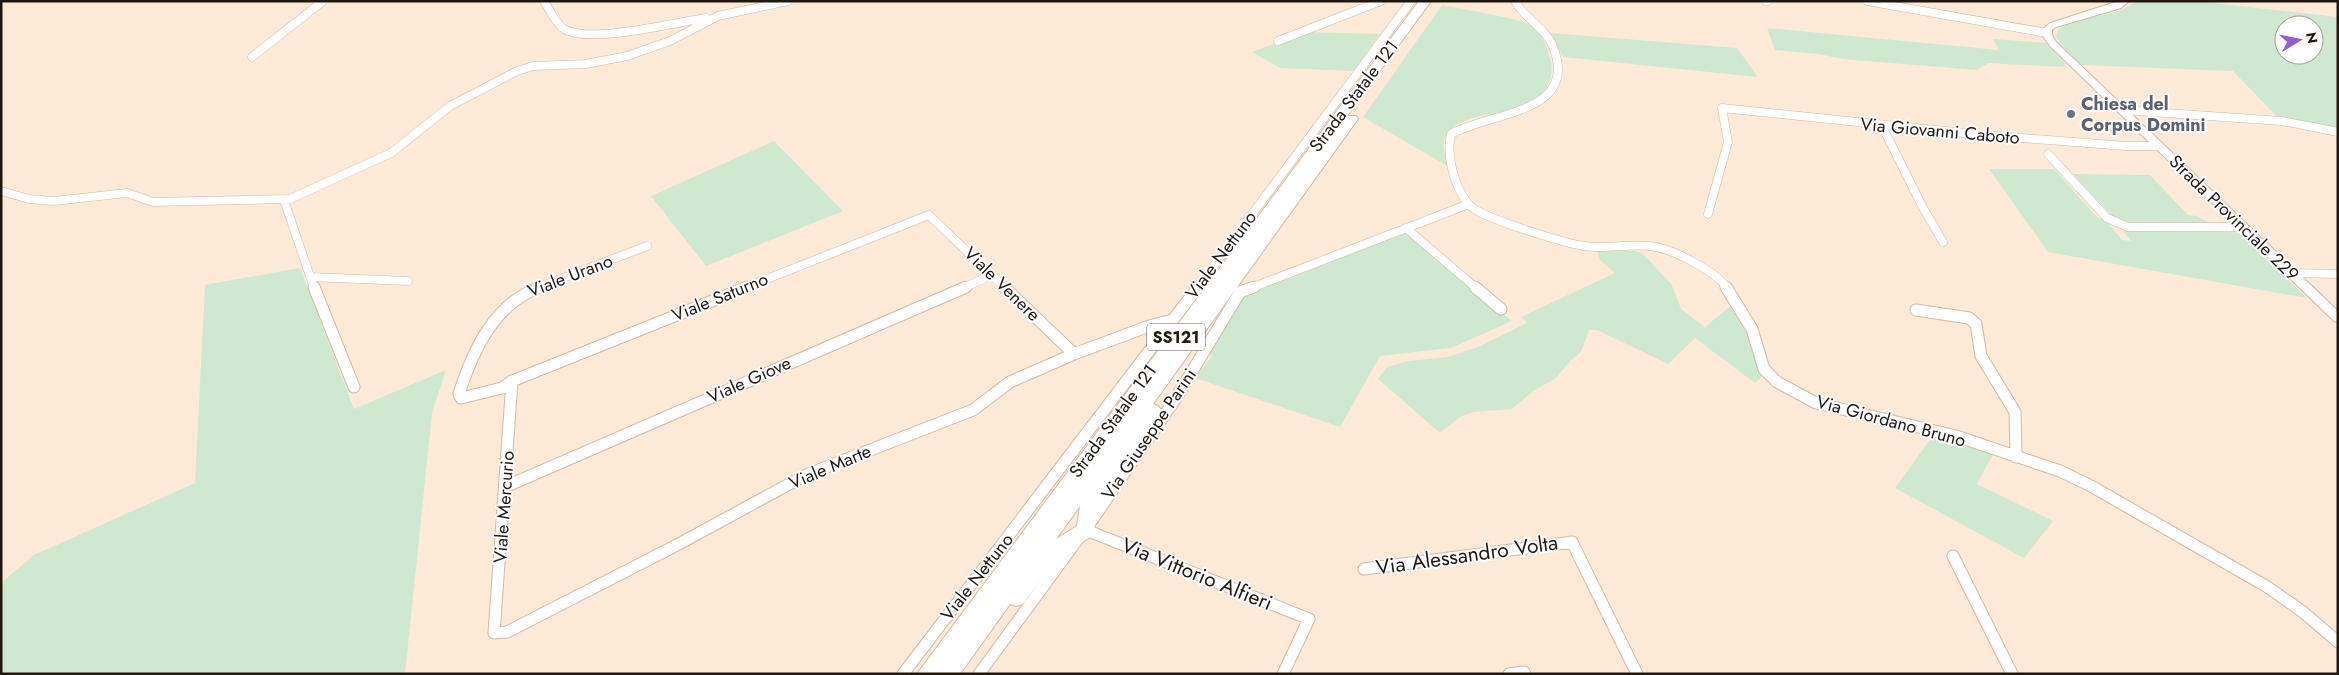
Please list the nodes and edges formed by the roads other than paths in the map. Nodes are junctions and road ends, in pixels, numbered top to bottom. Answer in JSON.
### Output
{"nodes":[{"id":1,"x":323,"y":1,"type":"edge"},
{"id":2,"x":544,"y":1,"type":"edge"},
{"id":3,"x":788,"y":1,"type":"edge"},
{"id":4,"x":1381,"y":1,"type":"edge"},
{"id":5,"x":1515,"y":1,"type":"edge"},
{"id":6,"x":1867,"y":1,"type":"edge"},
{"id":7,"x":2125,"y":1,"type":"edge"},
{"id":8,"x":1424,"y":2,"type":"edge"},
{"id":9,"x":715,"y":17,"type":"junction"},
{"id":10,"x":2047,"y":33,"type":"junction"},
{"id":11,"x":1278,"y":41,"type":"dead end"},
{"id":12,"x":252,"y":57,"type":"dead end"},
{"id":13,"x":2122,"y":110,"type":"junction"},
{"id":14,"x":1882,"y":126,"type":"junction"},
{"id":15,"x":2338,"y":132,"type":"edge"},
{"id":16,"x":2158,"y":146,"type":"junction"},
{"id":17,"x":2048,"y":154,"type":"dead end"},
{"id":18,"x":1,"y":191,"type":"edge"},
{"id":19,"x":284,"y":200,"type":"junction"},
{"id":20,"x":1469,"y":204,"type":"junction"},
{"id":21,"x":1708,"y":214,"type":"dead end"},
{"id":22,"x":929,"y":215,"type":"joint"},
{"id":23,"x":2243,"y":227,"type":"junction"},
{"id":24,"x":1406,"y":228,"type":"junction"},
{"id":25,"x":1943,"y":242,"type":"dead end"},
{"id":26,"x":647,"y":246,"type":"dead end"},
{"id":27,"x":2290,"y":273,"type":"junction"},
{"id":28,"x":992,"y":274,"type":"junction"},
{"id":29,"x":2338,"y":274,"type":"edge"},
{"id":30,"x":310,"y":277,"type":"junction"},
{"id":31,"x":408,"y":281,"type":"dead end"},
{"id":32,"x":1501,"y":309,"type":"dead end"},
{"id":33,"x":1916,"y":310,"type":"dead end"},
{"id":34,"x":2338,"y":318,"type":"edge"},
{"id":35,"x":1173,"y":320,"type":"junction"},
{"id":36,"x":1074,"y":354,"type":"junction"},
{"id":37,"x":1166,"y":372,"type":"junction"},
{"id":38,"x":512,"y":381,"type":"junction"},
{"id":39,"x":354,"y":387,"type":"dead end"},
{"id":40,"x":2016,"y":457,"type":"junction"},
{"id":41,"x":507,"y":486,"type":"junction"},
{"id":42,"x":1086,"y":530,"type":"junction"},
{"id":43,"x":1954,"y":556,"type":"dead end"},
{"id":44,"x":1364,"y":569,"type":"dead end"},
{"id":45,"x":494,"y":633,"type":"joint"},
{"id":46,"x":2338,"y":642,"type":"edge"},
{"id":47,"x":970,"y":643,"type":"junction"},
{"id":48,"x":903,"y":674,"type":"edge"},
{"id":49,"x":927,"y":674,"type":"edge"},
{"id":50,"x":948,"y":674,"type":"edge"},
{"id":51,"x":979,"y":674,"type":"edge"},
{"id":52,"x":1283,"y":674,"type":"edge"},
{"id":53,"x":1509,"y":674,"type":"edge"},
{"id":54,"x":1525,"y":674,"type":"edge"},
{"id":55,"x":1637,"y":674,"type":"edge"},
{"id":56,"x":2012,"y":674,"type":"edge"}],
"edges":[{"from":1,"to":12,"type":"street"},
{"from":2,"to":9,"type":"street"},
{"from":3,"to":9,"type":"street"},
{"from":4,"to":11,"type":"street"},
{"from":5,"to":20,"type":"street"},
{"from":6,"to":10,"type":"street"},
{"from":7,"to":10,"type":"street"},
{"from":8,"to":35,"type":"street","name":"Viale Nettuno"},
{"from":8,"to":37,"type":"main road","name":"Strada Statale 121","number":"SS121"},
{"from":8,"to":49,"type":"main road","name":"Strada Statale 121","number":"SS121"},
{"from":9,"to":19,"type":"street"},
{"from":10,"to":13,"type":"street","name":"Strada Provinciale 229"},
{"from":13,"to":15,"type":"street"},
{"from":13,"to":16,"type":"street","name":"Strada Provinciale 229"},
{"from":14,"to":16,"type":"street","name":"Via Giovanni Caboto"},
{"from":14,"to":21,"type":"street","name":"Via Giovanni Caboto"},
{"from":14,"to":25,"type":"street"},
{"from":16,"to":23,"type":"street","name":"Strada Provinciale 229"},
{"from":17,"to":23,"type":"street"},
{"from":18,"to":19,"type":"street"},
{"from":19,"to":30,"type":"street"},
{"from":20,"to":24,"type":"street","name":"Via Giuseppe Parini"},
{"from":20,"to":40,"type":"street","name":"Via Giordano Bruno"},
{"from":22,"to":28,"type":"street","name":"Viale Venere"},
{"from":22,"to":38,"type":"street","name":"Viale Saturno"},
{"from":23,"to":27,"type":"street","name":"Strada Provinciale 229"},
{"from":24,"to":32,"type":"street"},
{"from":24,"to":42,"type":"street","name":"Via Giuseppe Parini"},
{"from":26,"to":38,"type":"street","name":"Viale Urano"},
{"from":27,"to":29,"type":"street"},
{"from":27,"to":34,"type":"street","name":"Strada Provinciale 229"},
{"from":28,"to":36,"type":"street","name":"Viale Venere"},
{"from":28,"to":41,"type":"street","name":"Viale Giove"},
{"from":30,"to":31,"type":"street"},
{"from":30,"to":39,"type":"street"},
{"from":33,"to":40,"type":"street"},
{"from":35,"to":36,"type":"street","name":"Viale Marte"},
{"from":35,"to":48,"type":"street","name":"Viale Nettuno"},
{"from":36,"to":45,"type":"street","name":"Viale Marte"},
{"from":37,"to":42,"type":"main road"},
{"from":37,"to":47,"type":"main road","name":"Strada Statale 121","number":"SS121"},
{"from":38,"to":41,"type":"street","name":"Viale Mercurio"},
{"from":40,"to":46,"type":"street","name":"Via Giordano Bruno"},
{"from":41,"to":45,"type":"street","name":"Viale Mercurio"},
{"from":42,"to":47,"type":"main road"},
{"from":42,"to":51,"type":"street","name":"Via Giuseppe Parini"},
{"from":42,"to":52,"type":"street","name":"Via Vittorio Alfieri"},
{"from":43,"to":56,"type":"street"},
{"from":44,"to":55,"type":"street","name":"Via Alessandro Volta"},
{"from":47,"to":50,"type":"main road","name":"Strada Statale 121","number":"SS121"},
{"from":53,"to":54,"type":"street"}]}
